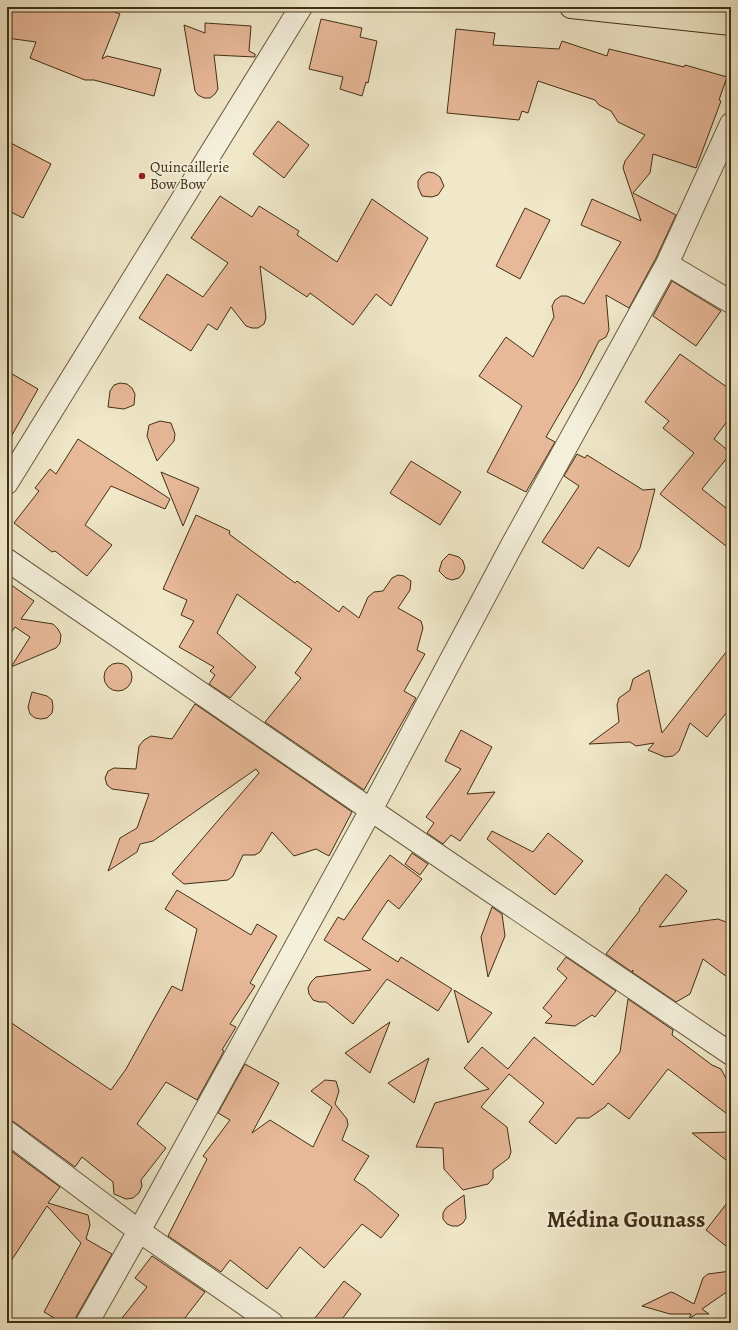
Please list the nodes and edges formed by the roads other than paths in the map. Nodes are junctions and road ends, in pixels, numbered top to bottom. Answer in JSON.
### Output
{"nodes":[{"id":1,"x":301,"y":7,"type":"edge"},
{"id":2,"x":571,"y":7,"type":"edge"},
{"id":3,"x":731,"y":24,"type":"edge"},
{"id":4,"x":731,"y":124,"type":"edge"},
{"id":5,"x":666,"y":264,"type":"junction"},
{"id":6,"x":731,"y":302,"type":"edge"},
{"id":7,"x":7,"y":483,"type":"edge"},
{"id":8,"x":7,"y":560,"type":"edge"},
{"id":9,"x":371,"y":810,"type":"junction"},
{"id":10,"x":731,"y":1054,"type":"edge"},
{"id":11,"x":7,"y":1132,"type":"edge"},
{"id":12,"x":139,"y":1231,"type":"junction"},
{"id":13,"x":87,"y":1323,"type":"edge"},
{"id":14,"x":272,"y":1323,"type":"edge"}],
"edges":[{"from":1,"to":7,"type":"street"},
{"from":2,"to":3,"type":"highway"},
{"from":4,"to":5,"type":"street"},
{"from":5,"to":6,"type":"street"},
{"from":5,"to":9,"type":"street"},
{"from":8,"to":9,"type":"street"},
{"from":9,"to":10,"type":"street"},
{"from":9,"to":12,"type":"street"},
{"from":11,"to":12,"type":"street"},
{"from":12,"to":13,"type":"street"},
{"from":12,"to":14,"type":"street"}]}
